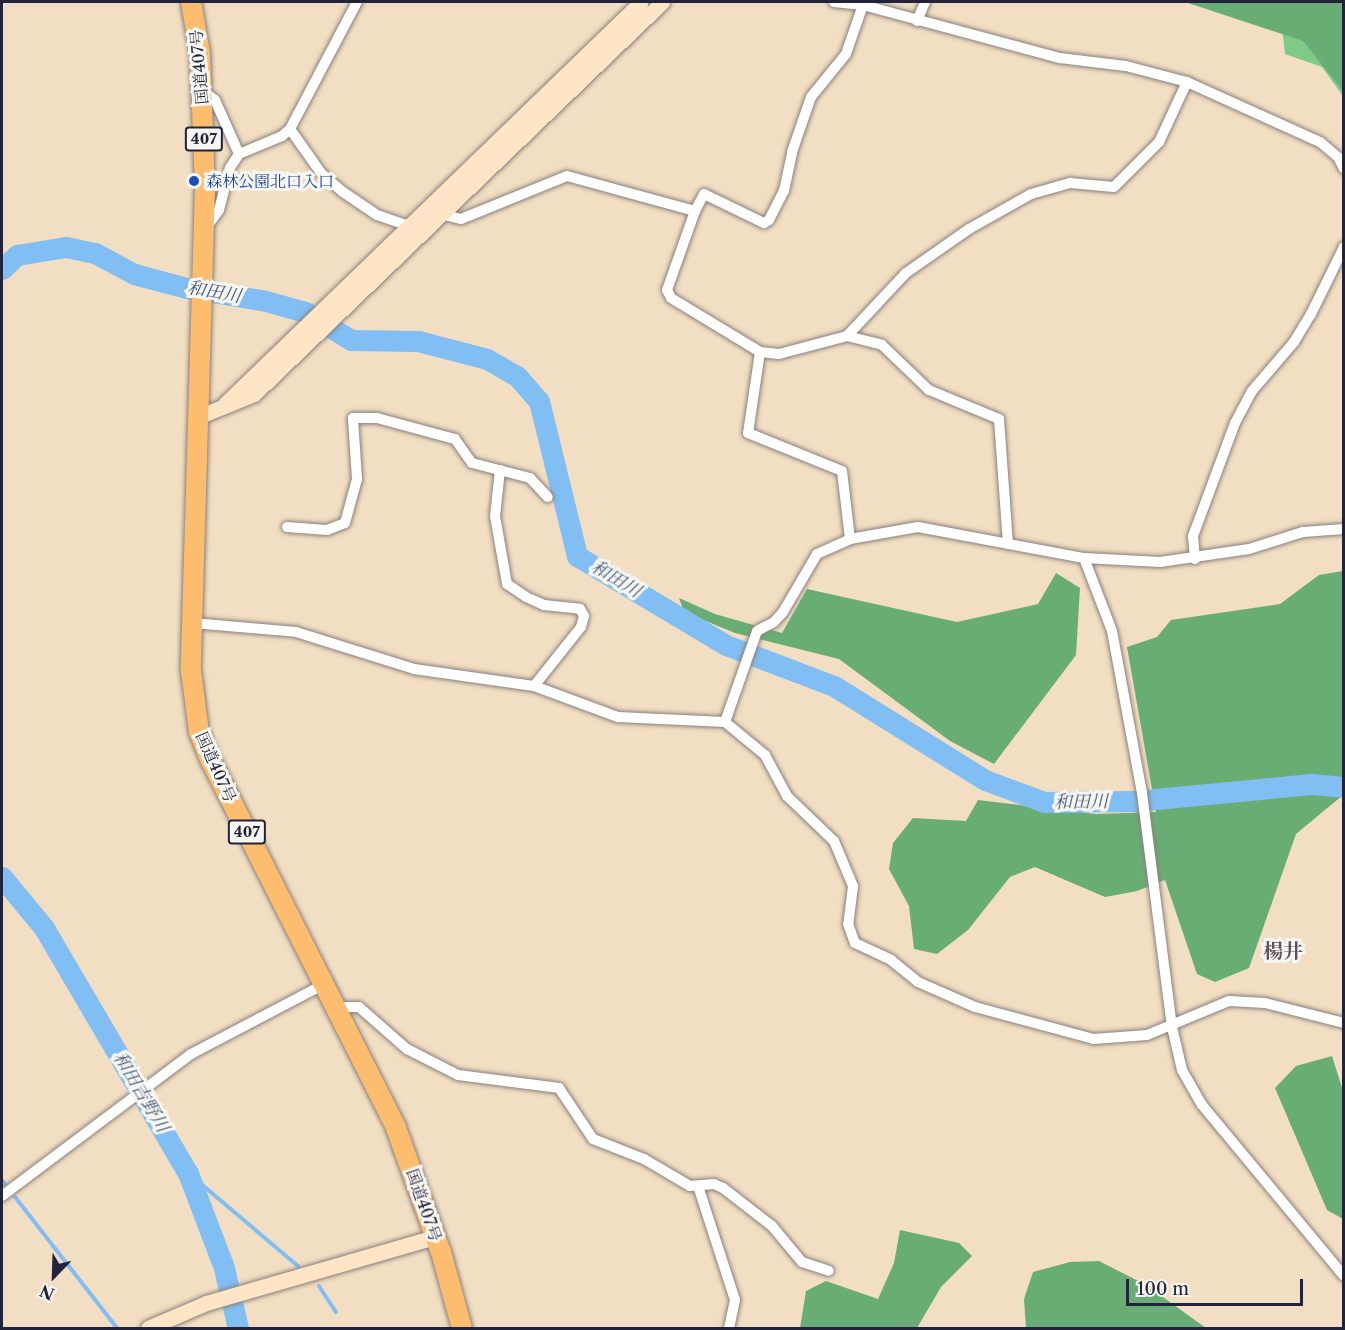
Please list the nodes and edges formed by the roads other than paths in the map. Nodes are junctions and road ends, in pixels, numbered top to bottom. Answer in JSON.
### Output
{"nodes":[{"id":1,"x":192,"y":2,"type":"edge"},
{"id":2,"x":357,"y":2,"type":"edge"},
{"id":3,"x":642,"y":2,"type":"edge"},
{"id":4,"x":662,"y":2,"type":"edge"},
{"id":5,"x":834,"y":2,"type":"edge"},
{"id":6,"x":924,"y":2,"type":"edge"},
{"id":7,"x":863,"y":5,"type":"junction"},
{"id":8,"x":917,"y":21,"type":"junction"},
{"id":9,"x":1187,"y":82,"type":"junction"},
{"id":10,"x":202,"y":90,"type":"junction"},
{"id":11,"x":290,"y":129,"type":"junction"},
{"id":12,"x":238,"y":154,"type":"junction"},
{"id":13,"x":1344,"y":169,"type":"edge"},
{"id":14,"x":695,"y":211,"type":"junction"},
{"id":15,"x":444,"y":214,"type":"junction"},
{"id":16,"x":205,"y":229,"type":"junction"},
{"id":17,"x":418,"y":230,"type":"junction"},
{"id":18,"x":1344,"y":247,"type":"edge"},
{"id":19,"x":847,"y":336,"type":"junction"},
{"id":20,"x":760,"y":352,"type":"junction"},
{"id":21,"x":200,"y":416,"type":"junction"},
{"id":22,"x":500,"y":470,"type":"junction"},
{"id":23,"x":548,"y":497,"type":"dead end"},
{"id":24,"x":287,"y":527,"type":"dead end"},
{"id":25,"x":1344,"y":529,"type":"edge"},
{"id":26,"x":850,"y":540,"type":"junction"},
{"id":27,"x":1008,"y":543,"type":"junction"},
{"id":28,"x":1084,"y":558,"type":"junction"},
{"id":29,"x":1195,"y":559,"type":"junction"},
{"id":30,"x":192,"y":623,"type":"junction"},
{"id":31,"x":534,"y":686,"type":"junction"},
{"id":32,"x":725,"y":722,"type":"junction"},
{"id":33,"x":326,"y":983,"type":"junction"},
{"id":34,"x":336,"y":1007,"type":"junction"},
{"id":35,"x":1344,"y":1023,"type":"edge"},
{"id":36,"x":1172,"y":1026,"type":"junction"},
{"id":37,"x":698,"y":1186,"type":"junction"},
{"id":38,"x":2,"y":1196,"type":"edge"},
{"id":39,"x":435,"y":1237,"type":"junction"},
{"id":40,"x":829,"y":1271,"type":"dead end"},
{"id":41,"x":1344,"y":1276,"type":"edge"},
{"id":42,"x":148,"y":1329,"type":"edge"},
{"id":43,"x":462,"y":1329,"type":"edge"},
{"id":44,"x":729,"y":1329,"type":"edge"}],
"edges":[{"from":1,"to":10,"type":"highway","name":"国道407号","number":"407"},
{"from":2,"to":11,"type":"street"},
{"from":3,"to":17,"type":"street"},
{"from":4,"to":15,"type":"street"},
{"from":5,"to":7,"type":"street"},
{"from":6,"to":8,"type":"street"},
{"from":7,"to":8,"type":"street"},
{"from":7,"to":14,"type":"street"},
{"from":8,"to":9,"type":"street"},
{"from":9,"to":13,"type":"street"},
{"from":9,"to":19,"type":"street"},
{"from":10,"to":12,"type":"street"},
{"from":10,"to":16,"type":"highway","name":"国道407号","number":"407"},
{"from":11,"to":12,"type":"street"},
{"from":11,"to":17,"type":"street"},
{"from":12,"to":16,"type":"street"},
{"from":14,"to":15,"type":"street"},
{"from":14,"to":20,"type":"street"},
{"from":15,"to":17,"type":"street"},
{"from":16,"to":21,"type":"highway","name":"国道407号","number":"407"},
{"from":17,"to":21,"type":"street"},
{"from":18,"to":29,"type":"street"},
{"from":19,"to":20,"type":"street"},
{"from":19,"to":27,"type":"street"},
{"from":20,"to":26,"type":"street"},
{"from":21,"to":30,"type":"highway","name":"国道407号","number":"407"},
{"from":22,"to":23,"type":"street"},
{"from":22,"to":24,"type":"street"},
{"from":22,"to":31,"type":"street"},
{"from":25,"to":29,"type":"street"},
{"from":26,"to":27,"type":"street"},
{"from":26,"to":32,"type":"street"},
{"from":27,"to":28,"type":"street"},
{"from":28,"to":29,"type":"street"},
{"from":28,"to":36,"type":"street"},
{"from":30,"to":31,"type":"street"},
{"from":30,"to":33,"type":"highway","name":"国道407号","number":"407"},
{"from":31,"to":32,"type":"street"},
{"from":32,"to":36,"type":"street"},
{"from":33,"to":34,"type":"highway","name":"国道407号","number":"407"},
{"from":33,"to":38,"type":"street"},
{"from":34,"to":37,"type":"street"},
{"from":34,"to":39,"type":"highway","name":"国道407号","number":"407"},
{"from":35,"to":36,"type":"street"},
{"from":36,"to":41,"type":"street"},
{"from":37,"to":40,"type":"street"},
{"from":37,"to":44,"type":"street"},
{"from":39,"to":42,"type":"street"},
{"from":39,"to":43,"type":"highway","name":"国道407号","number":"407"}]}
